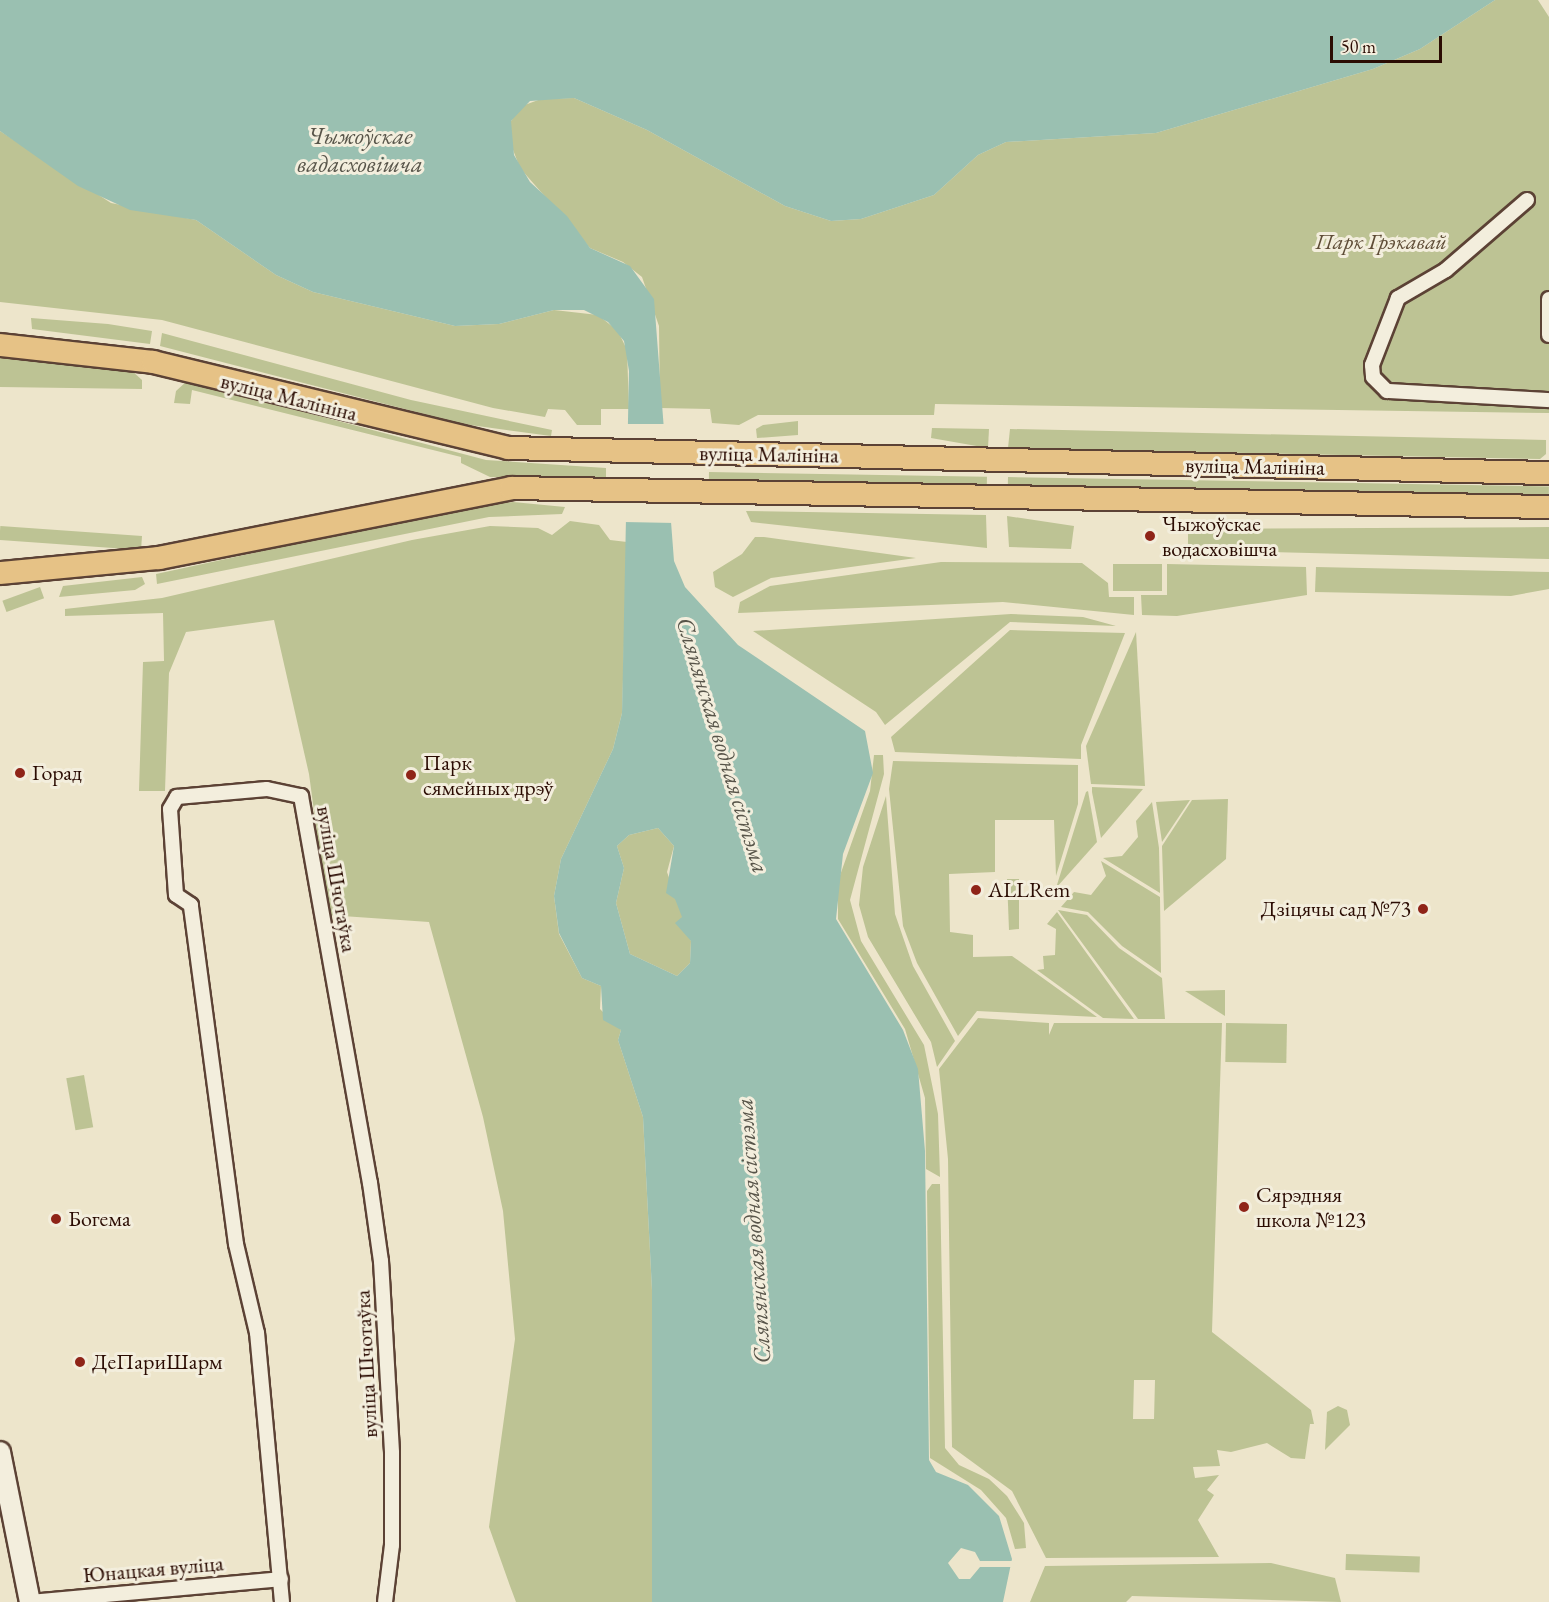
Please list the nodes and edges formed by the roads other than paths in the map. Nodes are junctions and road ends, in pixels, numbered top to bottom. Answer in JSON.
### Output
{"nodes":[{"id":1,"x":1527,"y":200,"type":"dead end"},
{"id":2,"x":1549,"y":299,"type":"edge"},
{"id":3,"x":1549,"y":335,"type":"edge"},
{"id":4,"x":0,"y":345,"type":"edge"},
{"id":5,"x":1549,"y":400,"type":"edge"},
{"id":6,"x":1549,"y":473,"type":"edge"},
{"id":7,"x":1549,"y":507,"type":"edge"},
{"id":8,"x":0,"y":573,"type":"edge"},
{"id":9,"x":0,"y":1452,"type":"edge"},
{"id":10,"x":281,"y":1579,"type":"junction"},
{"id":11,"x":30,"y":1602,"type":"edge"},
{"id":12,"x":282,"y":1602,"type":"edge"},
{"id":13,"x":385,"y":1602,"type":"edge"}],
"edges":[{"from":1,"to":5,"type":"street"},
{"from":2,"to":3,"type":"street"},
{"from":4,"to":6,"type":"main road","name":"вуліца Малініна"},
{"from":7,"to":8,"type":"main road","name":"вуліца Малініна"},
{"from":9,"to":11,"type":"street"},
{"from":10,"to":11,"type":"street","name":"Юнацкая вуліца"},
{"from":10,"to":12,"type":"street"},
{"from":10,"to":13,"type":"street","name":"вуліца Шчотаўка"}]}
